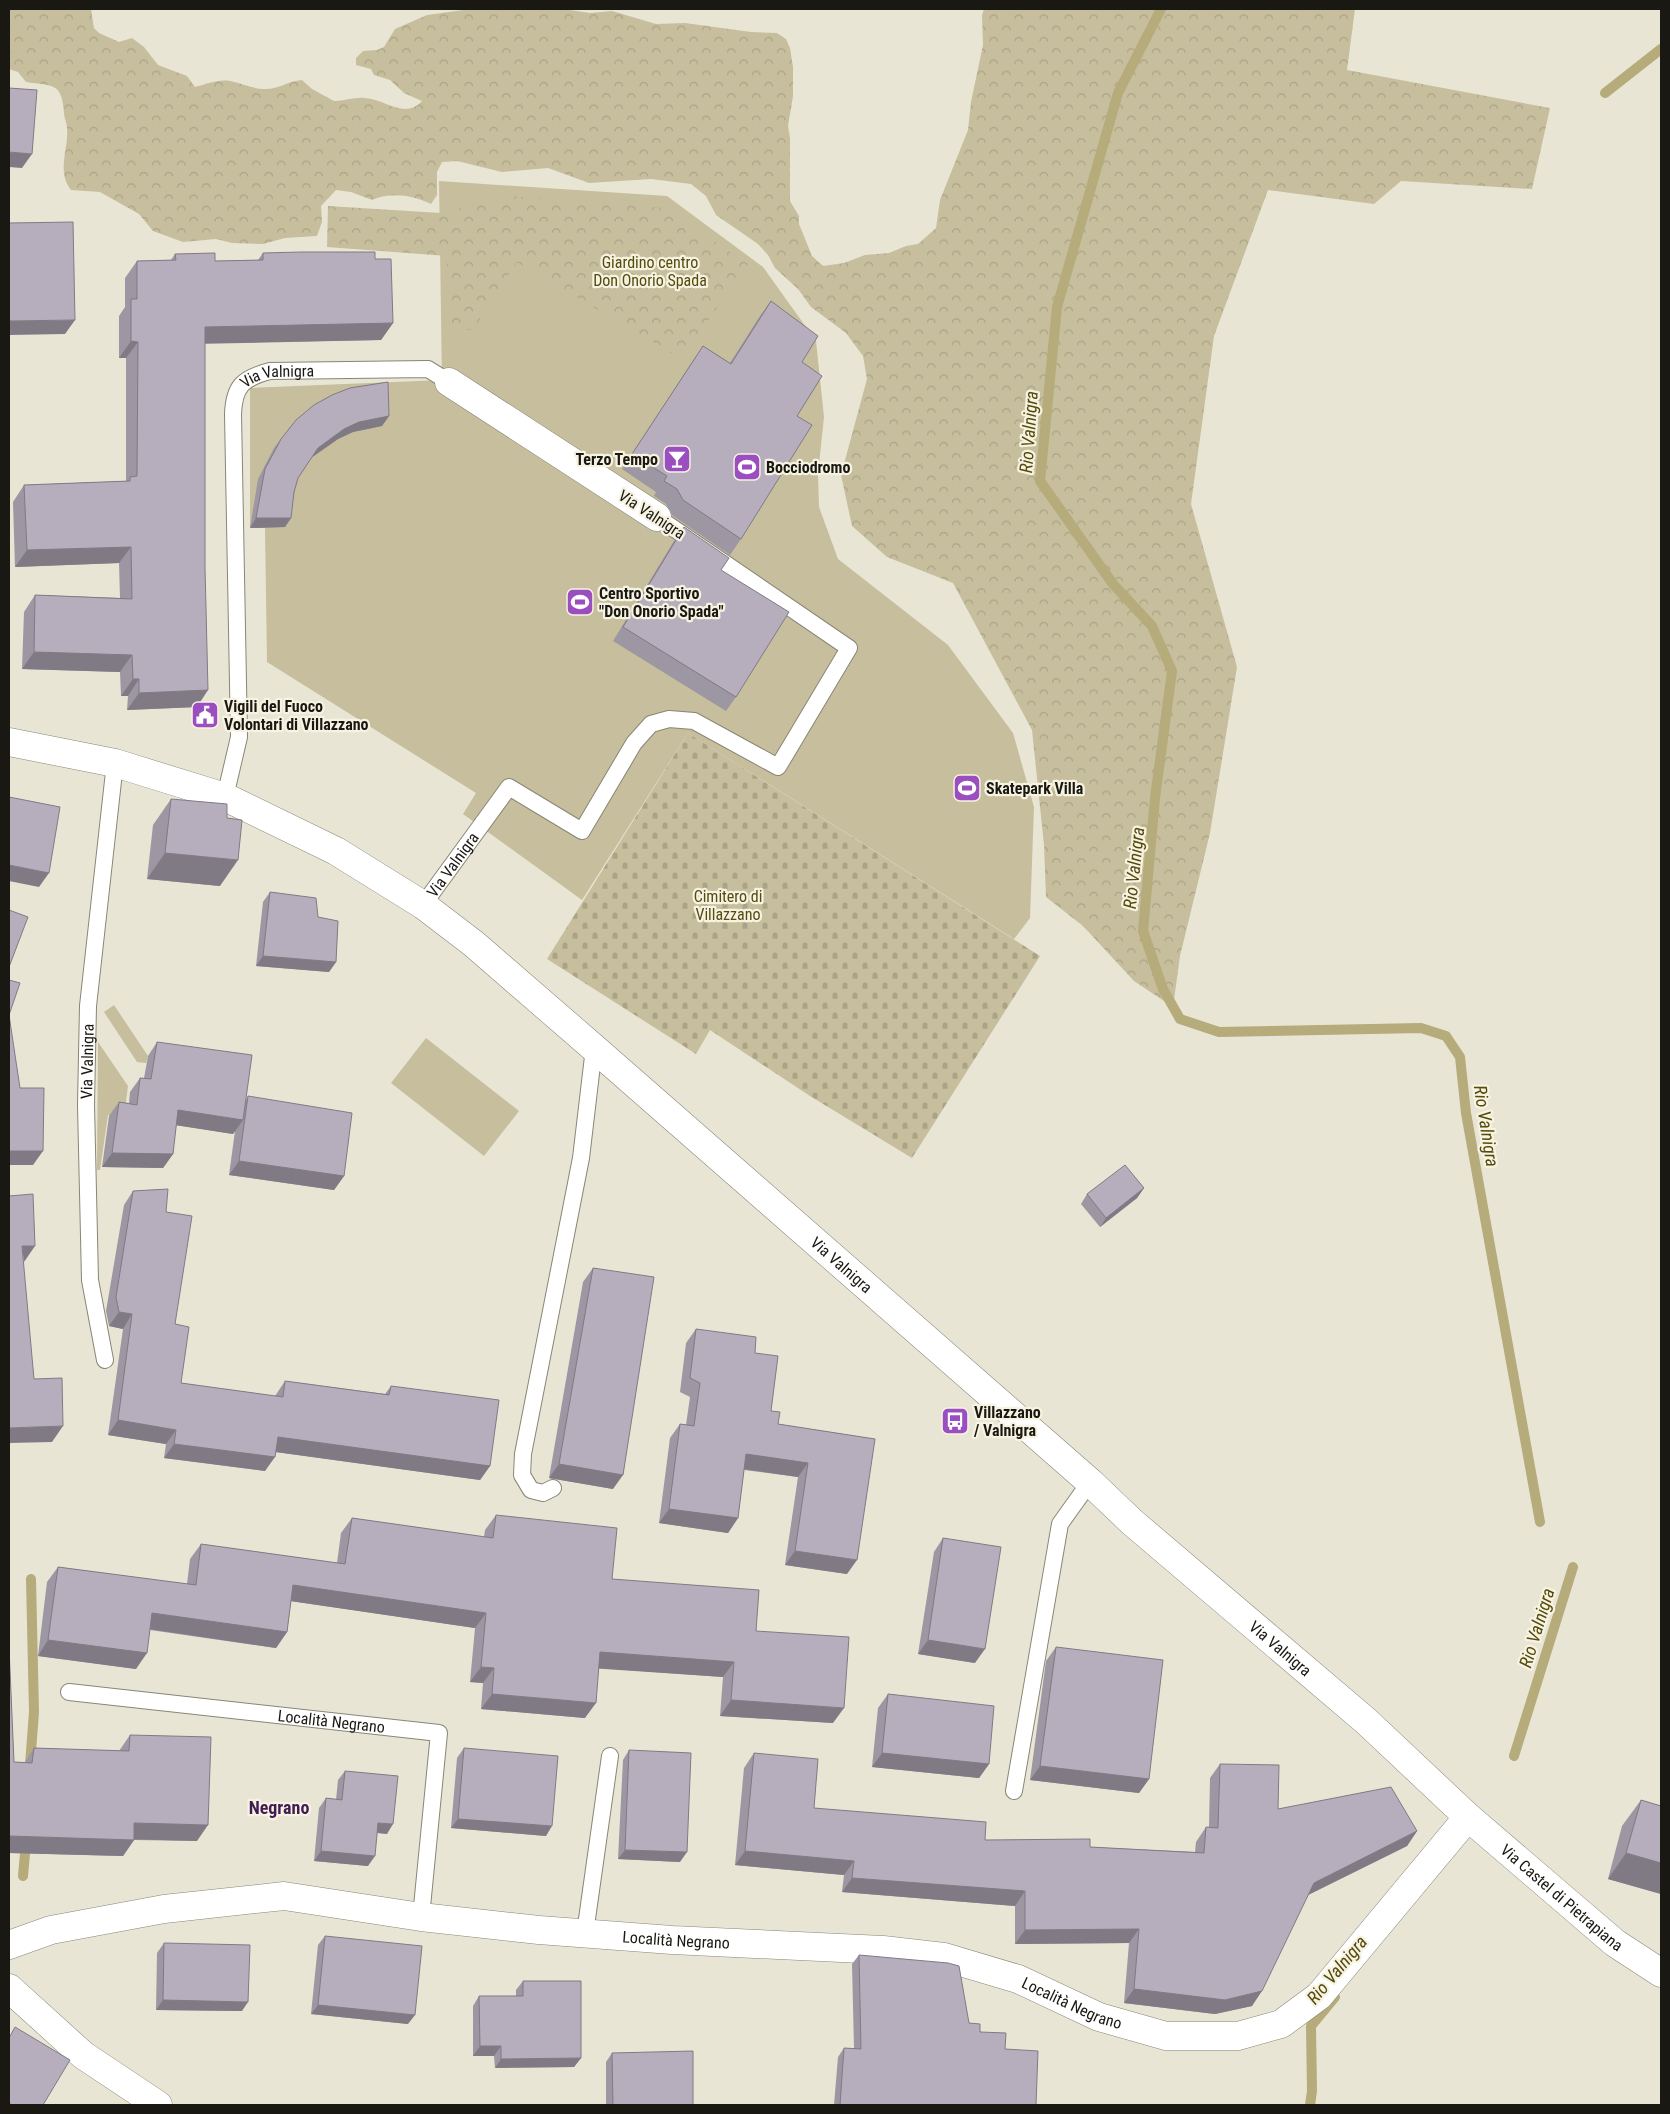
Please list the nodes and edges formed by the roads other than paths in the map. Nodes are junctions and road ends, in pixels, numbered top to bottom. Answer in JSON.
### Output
{"nodes":[{"id":1,"x":449,"y":382,"type":"joint"},
{"id":2,"x":657,"y":518,"type":"joint"},
{"id":3,"x":9,"y":742,"type":"edge"},
{"id":4,"x":115,"y":763,"type":"junction"},
{"id":5,"x":225,"y":797,"type":"junction"},
{"id":6,"x":423,"y":905,"type":"junction"},
{"id":7,"x":594,"y":1048,"type":"junction"},
{"id":8,"x":105,"y":1360,"type":"dead end"},
{"id":9,"x":1090,"y":1482,"type":"junction"},
{"id":10,"x":553,"y":1488,"type":"dead end"},
{"id":11,"x":69,"y":1692,"type":"dead end"},
{"id":12,"x":610,"y":1756,"type":"dead end"},
{"id":13,"x":1014,"y":1790,"type":"dead end"},
{"id":14,"x":1468,"y":1817,"type":"junction"},
{"id":15,"x":421,"y":1917,"type":"junction"},
{"id":16,"x":585,"y":1933,"type":"junction"},
{"id":17,"x":9,"y":1945,"type":"edge"},
{"id":18,"x":1661,"y":1973,"type":"edge"},
{"id":19,"x":9,"y":1988,"type":"edge"},
{"id":20,"x":158,"y":2105,"type":"edge"}],
"edges":[{"from":1,"to":2,"type":"main road","name":"Via Valnigra"},
{"from":1,"to":5,"type":"lane","name":"Via Valnigra"},
{"from":2,"to":6,"type":"lane","name":"Via Valnigra"},
{"from":3,"to":4,"type":"main road","name":"Via Valnigra"},
{"from":4,"to":5,"type":"main road","name":"Via Valnigra"},
{"from":4,"to":8,"type":"lane","name":"Via Valnigra"},
{"from":5,"to":6,"type":"main road","name":"Via Valnigra"},
{"from":6,"to":7,"type":"main road","name":"Via Valnigra"},
{"from":7,"to":9,"type":"main road","name":"Via Valnigra"},
{"from":7,"to":10,"type":"lane"},
{"from":9,"to":13,"type":"lane"},
{"from":9,"to":14,"type":"main road","name":"Via Valnigra"},
{"from":11,"to":15,"type":"lane","name":"Località Negrano"},
{"from":12,"to":16,"type":"lane"},
{"from":14,"to":16,"type":"main road","name":"Località Negrano"},
{"from":14,"to":18,"type":"main road","name":"Via Castel di Pietrapiana"},
{"from":15,"to":16,"type":"main road","name":"Località Negrano"},
{"from":15,"to":17,"type":"main road","name":"Località Negrano"},
{"from":19,"to":20,"type":"main road"}]}
